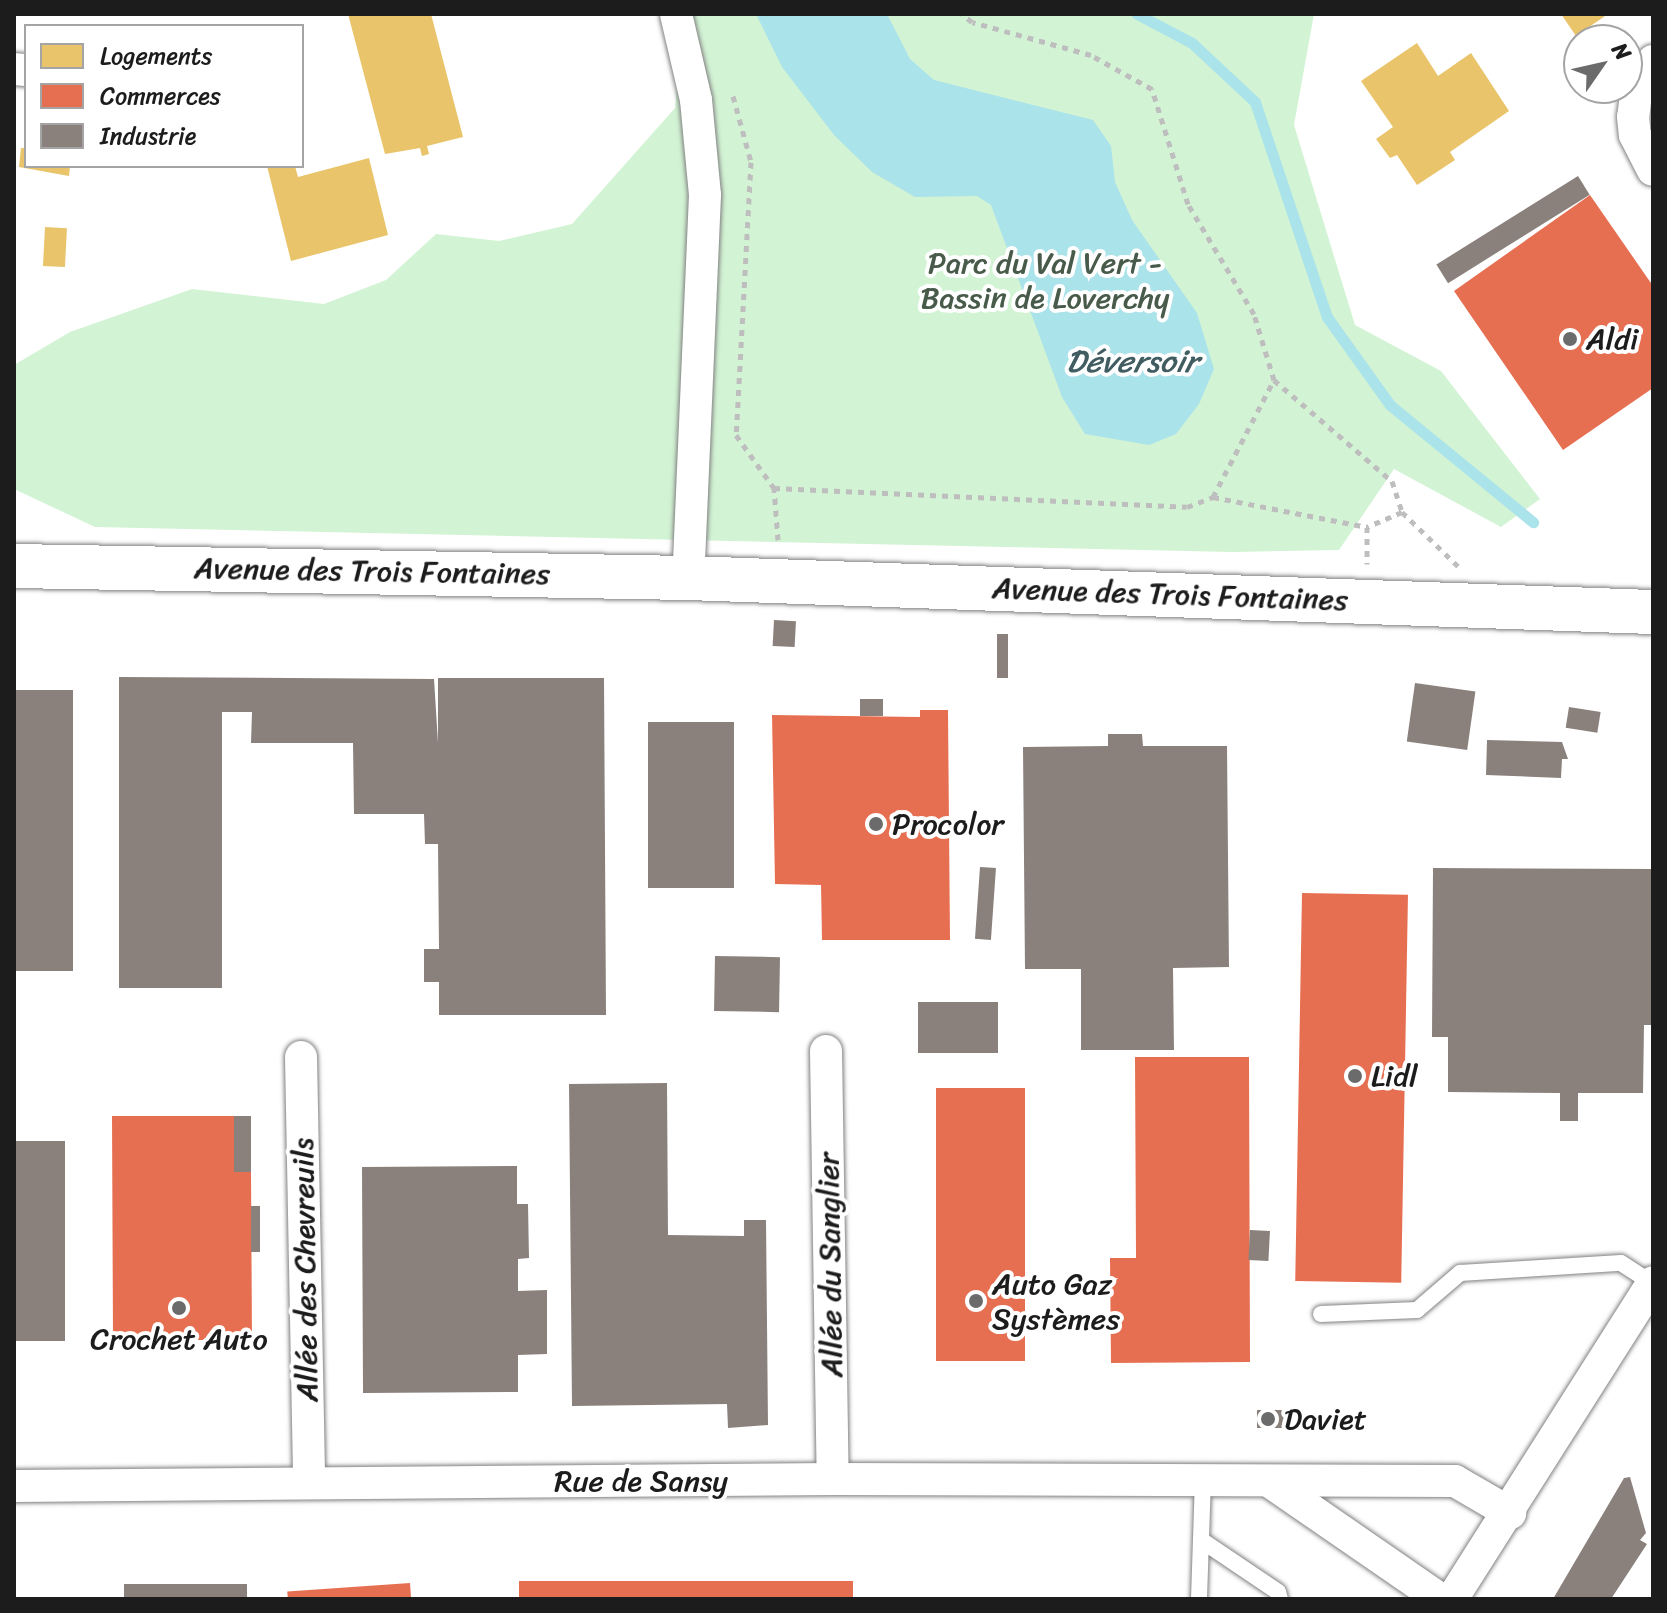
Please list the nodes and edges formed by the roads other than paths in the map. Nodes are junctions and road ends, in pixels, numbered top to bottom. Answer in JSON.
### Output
{"nodes":[{"id":1,"x":676,"y":14,"type":"edge"},
{"id":2,"x":1653,"y":61,"type":"edge"},
{"id":3,"x":1653,"y":170,"type":"edge"},
{"id":4,"x":14,"y":548,"type":"edge"},
{"id":5,"x":35,"y":565,"type":"edge"},
{"id":6,"x":688,"y":578,"type":"junction"},
{"id":7,"x":1653,"y":612,"type":"edge"},
{"id":8,"x":826,"y":1051,"type":"dead end"},
{"id":9,"x":301,"y":1057,"type":"dead end"},
{"id":10,"x":1653,"y":1282,"type":"edge"},
{"id":11,"x":1321,"y":1314,"type":"dead end"},
{"id":12,"x":833,"y":1479,"type":"junction"},
{"id":13,"x":1203,"y":1481,"type":"junction"},
{"id":14,"x":1269,"y":1481,"type":"junction"},
{"id":15,"x":309,"y":1483,"type":"junction"},
{"id":16,"x":14,"y":1486,"type":"edge"},
{"id":17,"x":1510,"y":1513,"type":"junction"},
{"id":18,"x":1201,"y":1540,"type":"junction"},
{"id":19,"x":1199,"y":1599,"type":"edge"},
{"id":20,"x":1280,"y":1599,"type":"edge"},
{"id":21,"x":1440,"y":1599,"type":"edge"},
{"id":22,"x":1452,"y":1599,"type":"edge"}],
"edges":[{"from":1,"to":6,"type":"street"},
{"from":2,"to":3,"type":"street"},
{"from":4,"to":5,"type":"street","name":"Avenue des Trois Fontaines"},
{"from":5,"to":6,"type":"street","name":"Avenue des Trois Fontaines"},
{"from":6,"to":7,"type":"street","name":"Avenue des Trois Fontaines"},
{"from":8,"to":12,"type":"street","name":"Allée du Sanglier"},
{"from":9,"to":15,"type":"street","name":"Allée des Chevreuils"},
{"from":10,"to":11,"type":"lane"},
{"from":10,"to":17,"type":"street"},
{"from":12,"to":13,"type":"street","name":"Rue de Sansy"},
{"from":12,"to":15,"type":"street","name":"Rue de Sansy"},
{"from":13,"to":14,"type":"street","name":"Rue de Sansy"},
{"from":13,"to":18,"type":"lane"},
{"from":14,"to":17,"type":"street","name":"Rue de Sansy"},
{"from":14,"to":21,"type":"street"},
{"from":15,"to":16,"type":"street","name":"Rue de Sansy"},
{"from":17,"to":22,"type":"street"},
{"from":18,"to":19,"type":"lane"},
{"from":18,"to":20,"type":"lane"}]}
